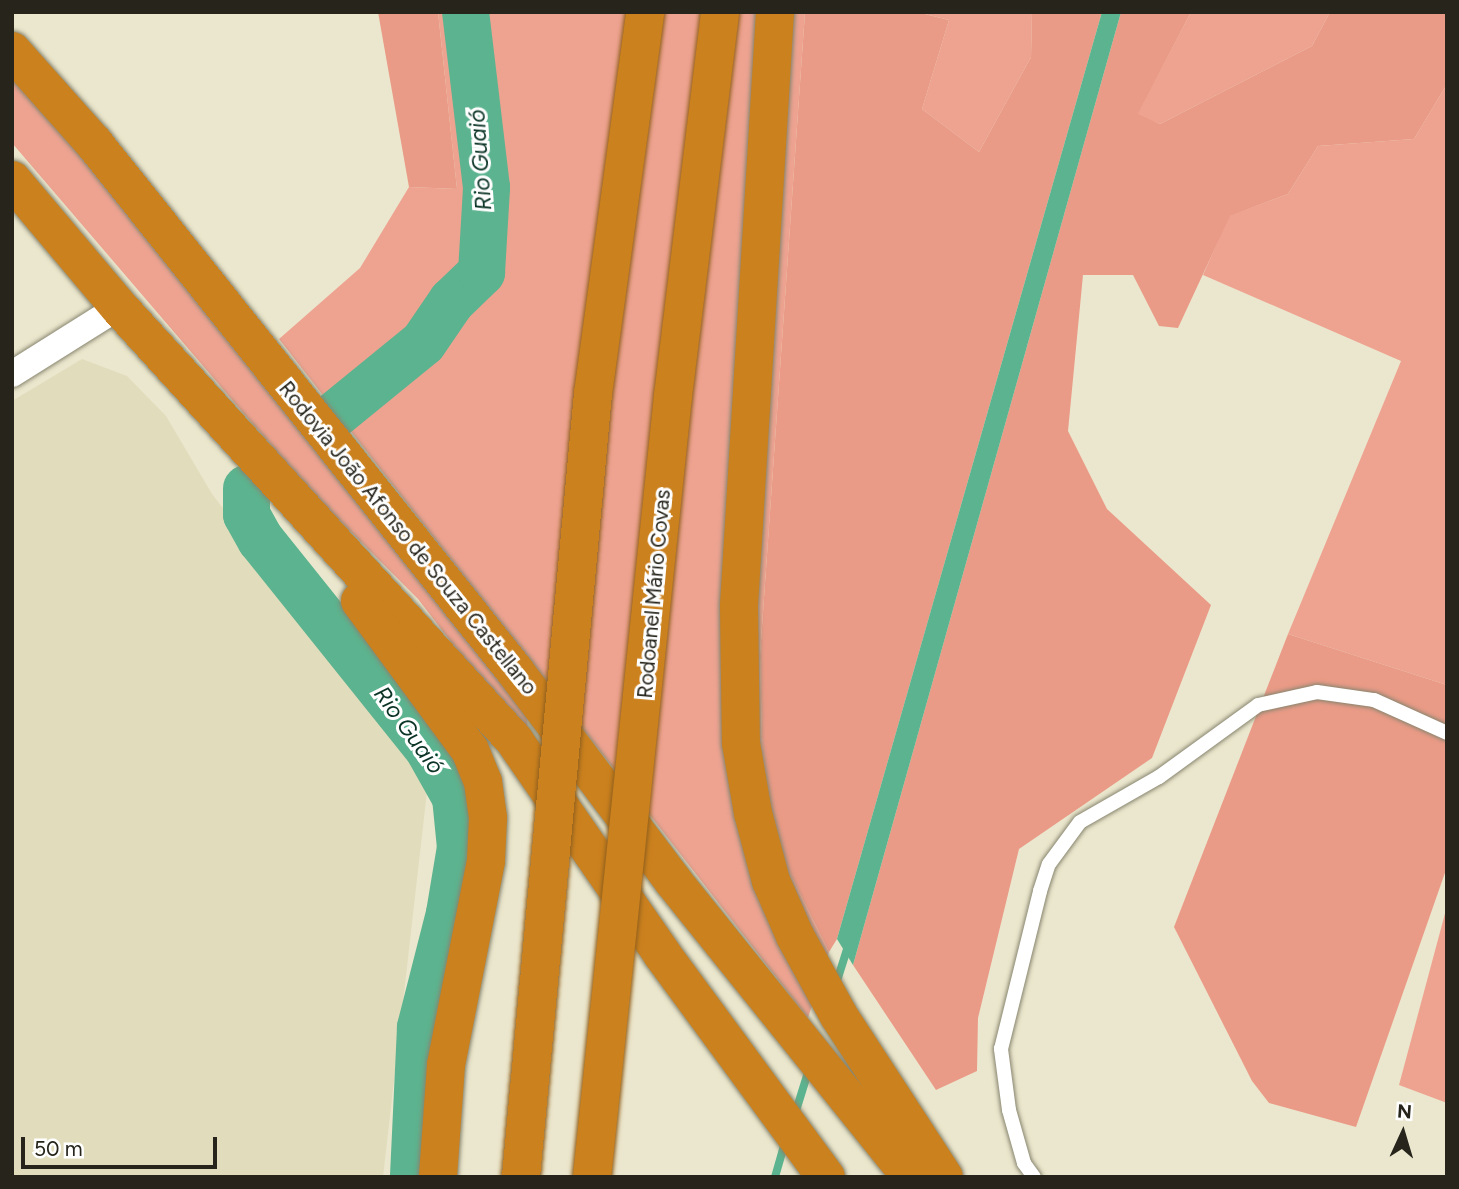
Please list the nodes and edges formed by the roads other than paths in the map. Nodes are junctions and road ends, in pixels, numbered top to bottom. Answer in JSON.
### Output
{"nodes":[{"id":1,"x":645,"y":12,"type":"edge"},
{"id":2,"x":720,"y":12,"type":"edge"},
{"id":3,"x":775,"y":12,"type":"edge"},
{"id":4,"x":12,"y":51,"type":"edge"},
{"id":5,"x":12,"y":180,"type":"edge"},
{"id":6,"x":119,"y":307,"type":"junction"},
{"id":7,"x":12,"y":374,"type":"edge"},
{"id":8,"x":284,"y":489,"type":"junction"},
{"id":9,"x":1447,"y":733,"type":"edge"},
{"id":10,"x":438,"y":1177,"type":"edge"},
{"id":11,"x":521,"y":1177,"type":"edge"},
{"id":12,"x":592,"y":1177,"type":"edge"},
{"id":13,"x":826,"y":1177,"type":"edge"},
{"id":14,"x":911,"y":1177,"type":"edge"},
{"id":15,"x":944,"y":1177,"type":"edge"},
{"id":16,"x":1034,"y":1177,"type":"edge"}],
"edges":[{"from":1,"to":11,"type":"highway","bridge":true},
{"from":2,"to":12,"type":"highway","name":"Rodoanel Mário Covas","bridge":true},
{"from":3,"to":15,"type":"highway"},
{"from":4,"to":14,"type":"highway","name":"Rodovia João Afonso de Souza Castellano"},
{"from":5,"to":6,"type":"highway"},
{"from":6,"to":7,"type":"street"},
{"from":6,"to":8,"type":"highway"},
{"from":8,"to":10,"type":"highway"},
{"from":8,"to":13,"type":"highway"},
{"from":9,"to":16,"type":"lane"}]}
